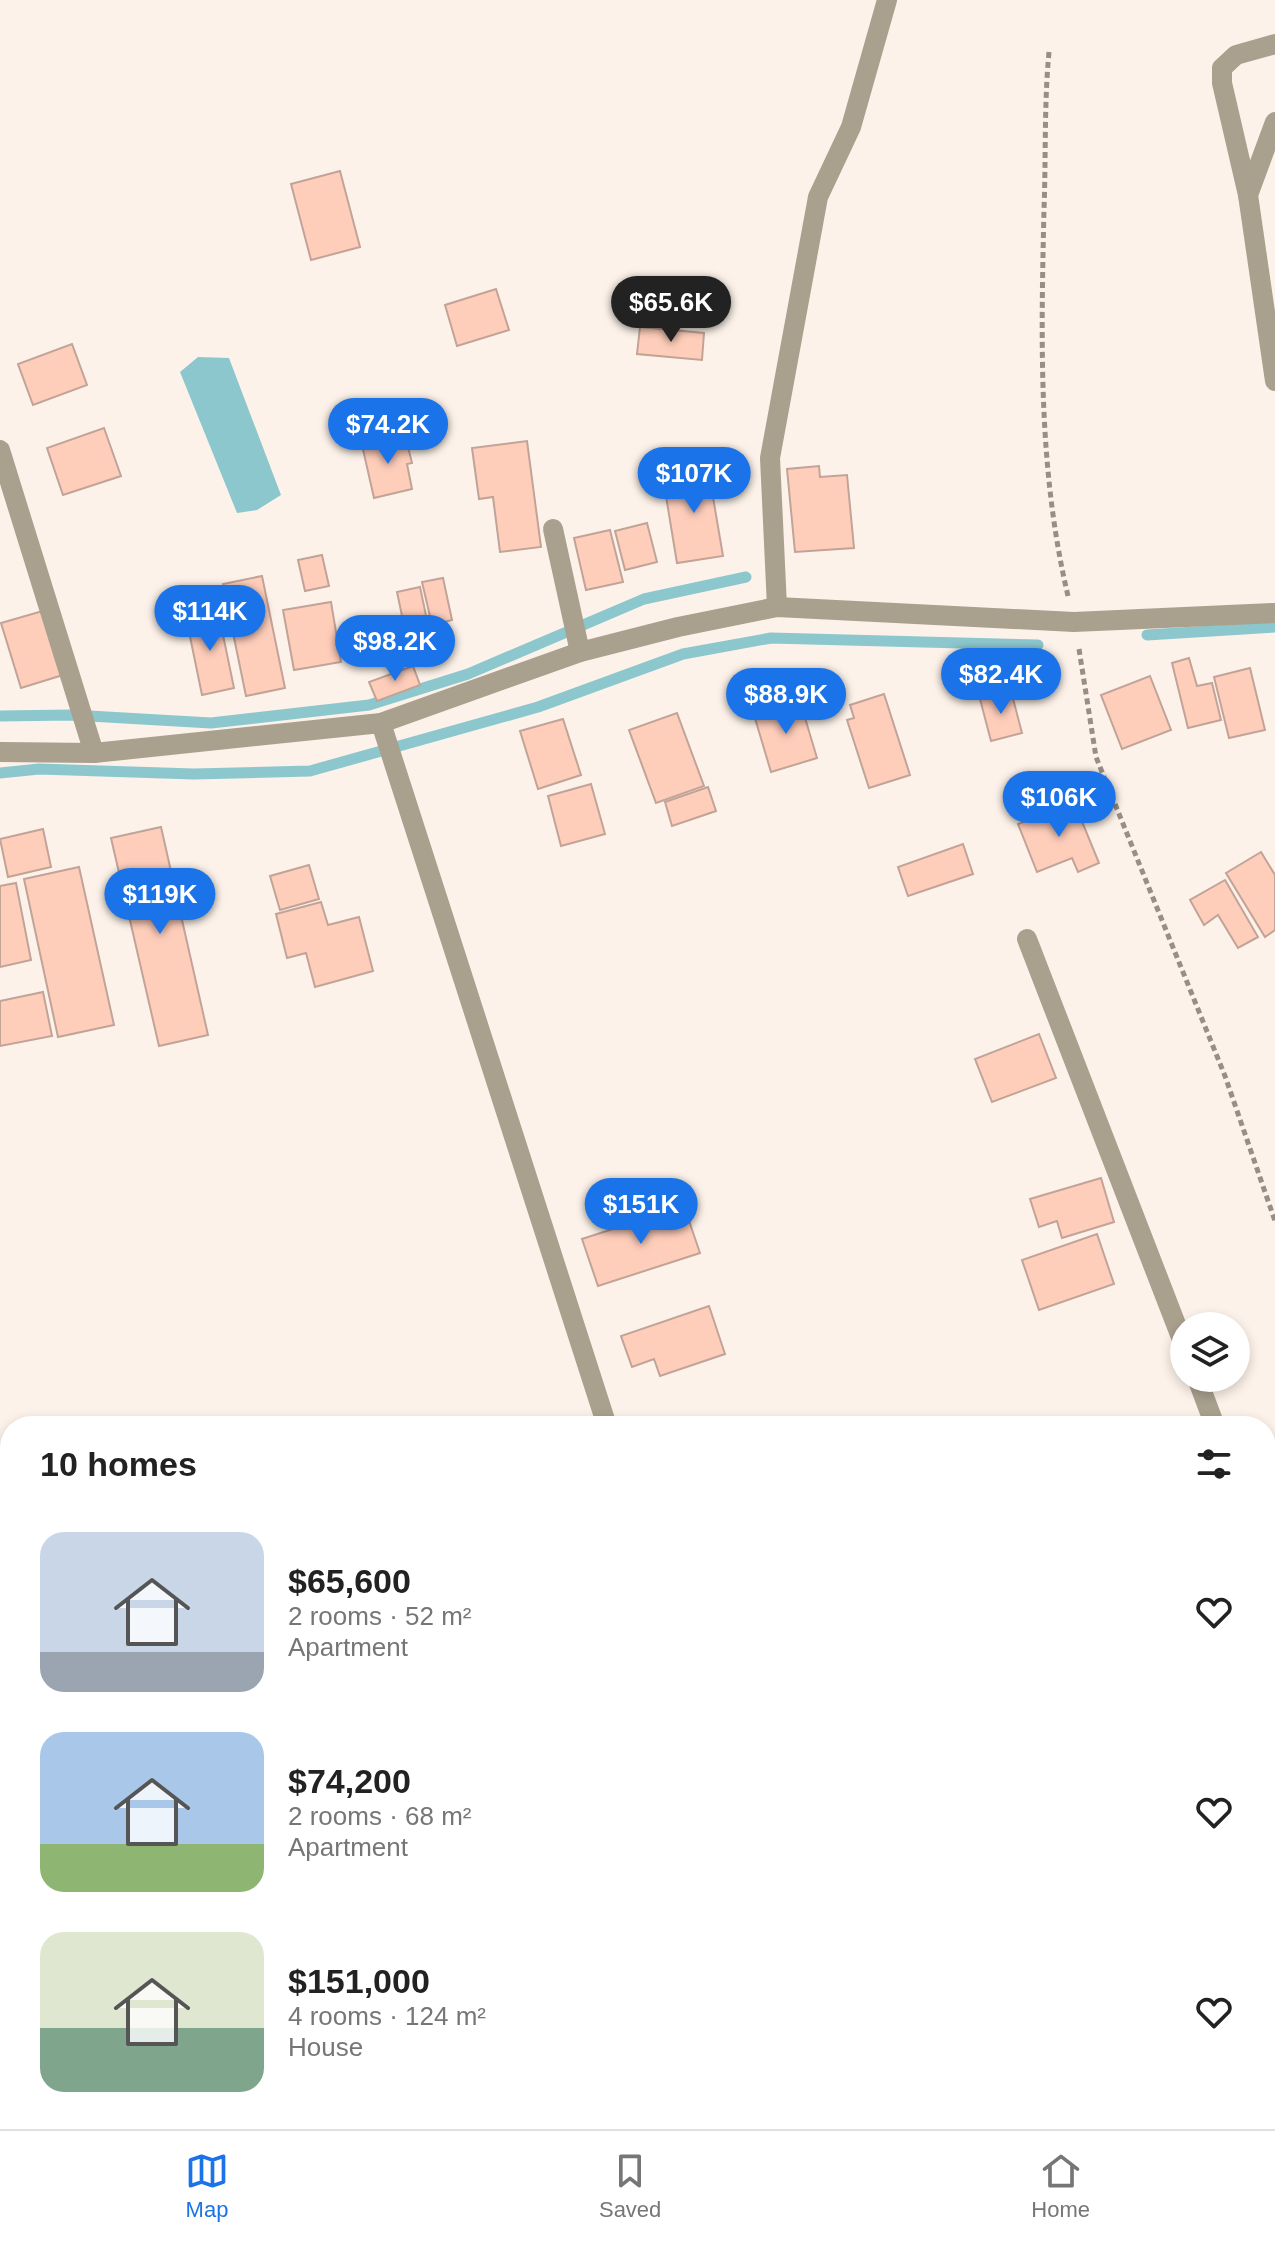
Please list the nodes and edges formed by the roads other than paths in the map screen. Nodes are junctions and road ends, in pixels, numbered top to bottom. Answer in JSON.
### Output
{"nodes":[{"id":1,"x":887,"y":0,"type":"edge"},
{"id":2,"x":1275,"y":44,"type":"edge"},
{"id":3,"x":1275,"y":122,"type":"edge"},
{"id":4,"x":1248,"y":195,"type":"junction"},
{"id":5,"x":1275,"y":381,"type":"edge"},
{"id":6,"x":0,"y":450,"type":"edge"},
{"id":7,"x":553,"y":529,"type":"dead end"},
{"id":8,"x":777,"y":607,"type":"junction"},
{"id":9,"x":1275,"y":613,"type":"edge"},
{"id":10,"x":578,"y":644,"type":"junction"},
{"id":11,"x":383,"y":731,"type":"junction"},
{"id":12,"x":0,"y":752,"type":"edge"},
{"id":13,"x":94,"y":753,"type":"junction"},
{"id":14,"x":1027,"y":939,"type":"dead end"},
{"id":15,"x":1171,"y":1312,"type":"edge"},
{"id":16,"x":1202,"y":1392,"type":"edge"},
{"id":17,"x":604,"y":1416,"type":"edge"},
{"id":18,"x":1211,"y":1416,"type":"edge"}],
"edges":[{"from":1,"to":8,"type":"street"},
{"from":2,"to":4,"type":"street"},
{"from":3,"to":4,"type":"street"},
{"from":4,"to":5,"type":"street"},
{"from":6,"to":13,"type":"street"},
{"from":7,"to":10,"type":"street"},
{"from":8,"to":9,"type":"street"},
{"from":8,"to":10,"type":"street"},
{"from":10,"to":11,"type":"street"},
{"from":11,"to":13,"type":"street"},
{"from":11,"to":17,"type":"street"},
{"from":12,"to":13,"type":"street"},
{"from":14,"to":15,"type":"street"},
{"from":16,"to":18,"type":"street"}]}
